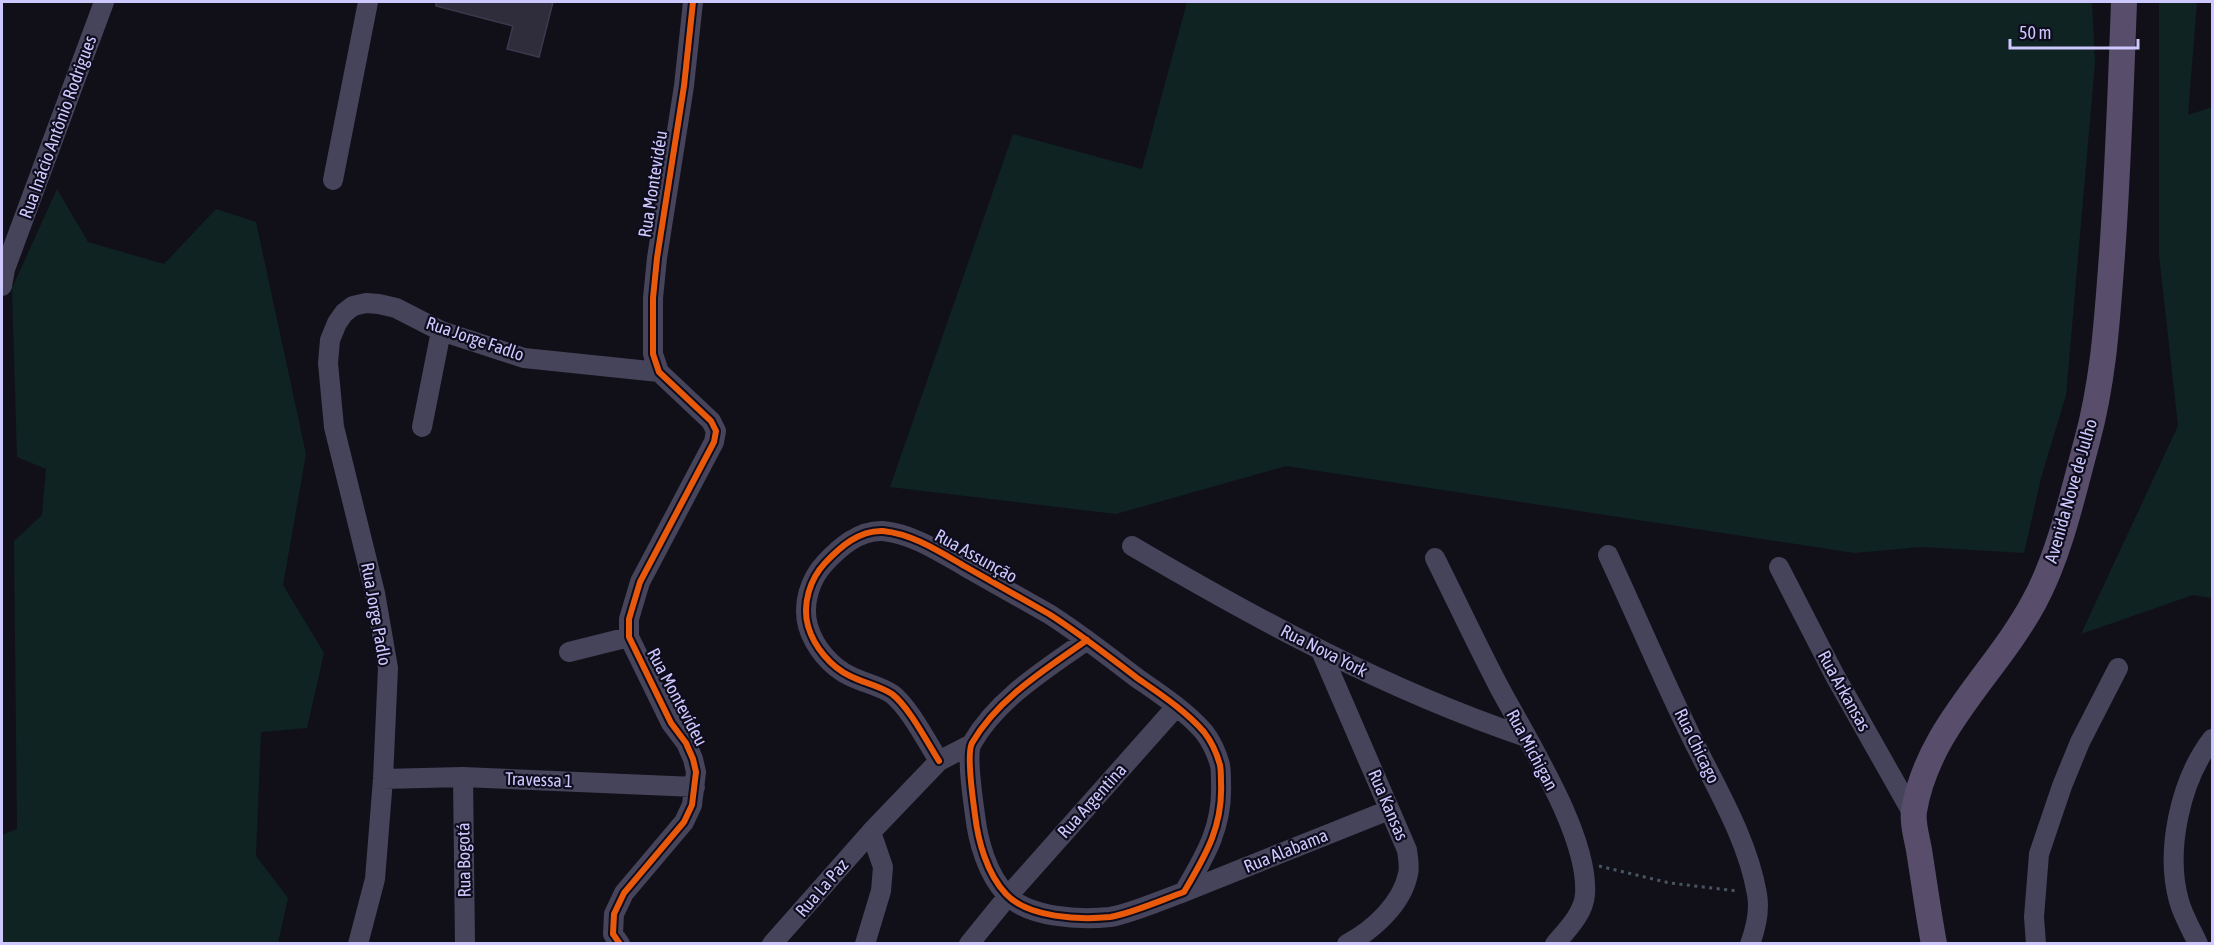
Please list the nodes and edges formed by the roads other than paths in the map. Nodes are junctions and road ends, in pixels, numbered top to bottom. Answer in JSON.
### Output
{"nodes":[{"id":1,"x":104,"y":2,"type":"edge"},
{"id":2,"x":368,"y":2,"type":"edge"},
{"id":3,"x":693,"y":2,"type":"edge"},
{"id":4,"x":2124,"y":2,"type":"edge"},
{"id":5,"x":333,"y":180,"type":"dead end"},
{"id":6,"x":2,"y":286,"type":"edge"},
{"id":7,"x":337,"y":323,"type":"joint"},
{"id":8,"x":441,"y":331,"type":"junction"},
{"id":9,"x":659,"y":372,"type":"junction"},
{"id":10,"x":422,"y":427,"type":"dead end"},
{"id":11,"x":1132,"y":546,"type":"dead end"},
{"id":12,"x":1608,"y":555,"type":"dead end"},
{"id":13,"x":1435,"y":558,"type":"dead end"},
{"id":14,"x":1779,"y":567,"type":"dead end"},
{"id":15,"x":629,"y":637,"type":"junction"},
{"id":16,"x":1087,"y":640,"type":"junction"},
{"id":17,"x":569,"y":651,"type":"dead end"},
{"id":18,"x":1322,"y":651,"type":"junction"},
{"id":19,"x":2118,"y":668,"type":"dead end"},
{"id":20,"x":1176,"y":706,"type":"junction"},
{"id":21,"x":1526,"y":737,"type":"junction"},
{"id":22,"x":2212,"y":739,"type":"edge"},
{"id":23,"x":970,"y":746,"type":"junction"},
{"id":24,"x":939,"y":761,"type":"junction"},
{"id":25,"x":463,"y":777,"type":"junction"},
{"id":26,"x":383,"y":779,"type":"junction"},
{"id":27,"x":695,"y":787,"type":"junction"},
{"id":28,"x":1389,"y":810,"type":"junction"},
{"id":29,"x":1913,"y":814,"type":"junction"},
{"id":30,"x":871,"y":832,"type":"junction"},
{"id":31,"x":1184,"y":892,"type":"junction"},
{"id":32,"x":1008,"y":896,"type":"junction"},
{"id":33,"x":358,"y":944,"type":"edge"},
{"id":34,"x":465,"y":944,"type":"edge"},
{"id":35,"x":620,"y":944,"type":"edge"},
{"id":36,"x":772,"y":944,"type":"edge"},
{"id":37,"x":865,"y":944,"type":"edge"},
{"id":38,"x":969,"y":944,"type":"edge"},
{"id":39,"x":1347,"y":944,"type":"edge"},
{"id":40,"x":1555,"y":944,"type":"edge"},
{"id":41,"x":1750,"y":944,"type":"edge"},
{"id":42,"x":1934,"y":944,"type":"edge"},
{"id":43,"x":2036,"y":944,"type":"edge"},
{"id":44,"x":2198,"y":944,"type":"edge"}],
"edges":[{"from":1,"to":6,"type":"street","name":"Rua Inácio Antônio Rodrigues"},
{"from":2,"to":5,"type":"street"},
{"from":3,"to":9,"type":"street","name":"Rua Montevidéu"},
{"from":4,"to":29,"type":"main road","name":"Avenida Nove de Julho"},
{"from":7,"to":8,"type":"street","name":"Rua Jorge Fadlo"},
{"from":7,"to":26,"type":"street","name":"Rua Jorge Padlo"},
{"from":8,"to":9,"type":"street","name":"Rua Jorge Fadlo"},
{"from":8,"to":10,"type":"street"},
{"from":9,"to":15,"type":"street","name":"Rua Montevídeu"},
{"from":11,"to":18,"type":"street","name":"Rua Nova York"},
{"from":12,"to":41,"type":"street","name":"Rua Chicago"},
{"from":13,"to":21,"type":"street","name":"Rua Michigan"},
{"from":14,"to":29,"type":"street","name":"Rua Arkansas"},
{"from":15,"to":17,"type":"street"},
{"from":15,"to":27,"type":"street","name":"Rua Montevídeu"},
{"from":16,"to":20,"type":"street","name":"Rua Assunção"},
{"from":16,"to":23,"type":"street"},
{"from":16,"to":24,"type":"street","name":"Rua Assunção"},
{"from":18,"to":21,"type":"street","name":"Rua Nova York"},
{"from":18,"to":28,"type":"street","name":"Rua Kansas"},
{"from":19,"to":43,"type":"street"},
{"from":20,"to":31,"type":"street","name":"Rua Assunção"},
{"from":20,"to":32,"type":"street","name":"Rua Argentina"},
{"from":21,"to":40,"type":"street","name":"Rua Michigan"},
{"from":22,"to":44,"type":"street"},
{"from":23,"to":24,"type":"street"},
{"from":23,"to":32,"type":"street"},
{"from":24,"to":30,"type":"street"},
{"from":25,"to":26,"type":"street","name":"Travessa 1"},
{"from":25,"to":27,"type":"street","name":"Travessa 1"},
{"from":25,"to":34,"type":"street","name":"Rua Bogotá"},
{"from":26,"to":33,"type":"street","name":"Rua Jorge Padlo"},
{"from":27,"to":35,"type":"street","name":"Rua Montevídeu"},
{"from":28,"to":31,"type":"street","name":"Rua Alabama"},
{"from":28,"to":39,"type":"street","name":"Rua Kansas"},
{"from":29,"to":42,"type":"main road","name":"Avenida Nove de Julho"},
{"from":30,"to":36,"type":"street","name":"Rua La Paz"},
{"from":30,"to":37,"type":"street"},
{"from":31,"to":32,"type":"street","name":"Rua Alabama"},
{"from":32,"to":38,"type":"street","name":"Rua Argentina"}]}
